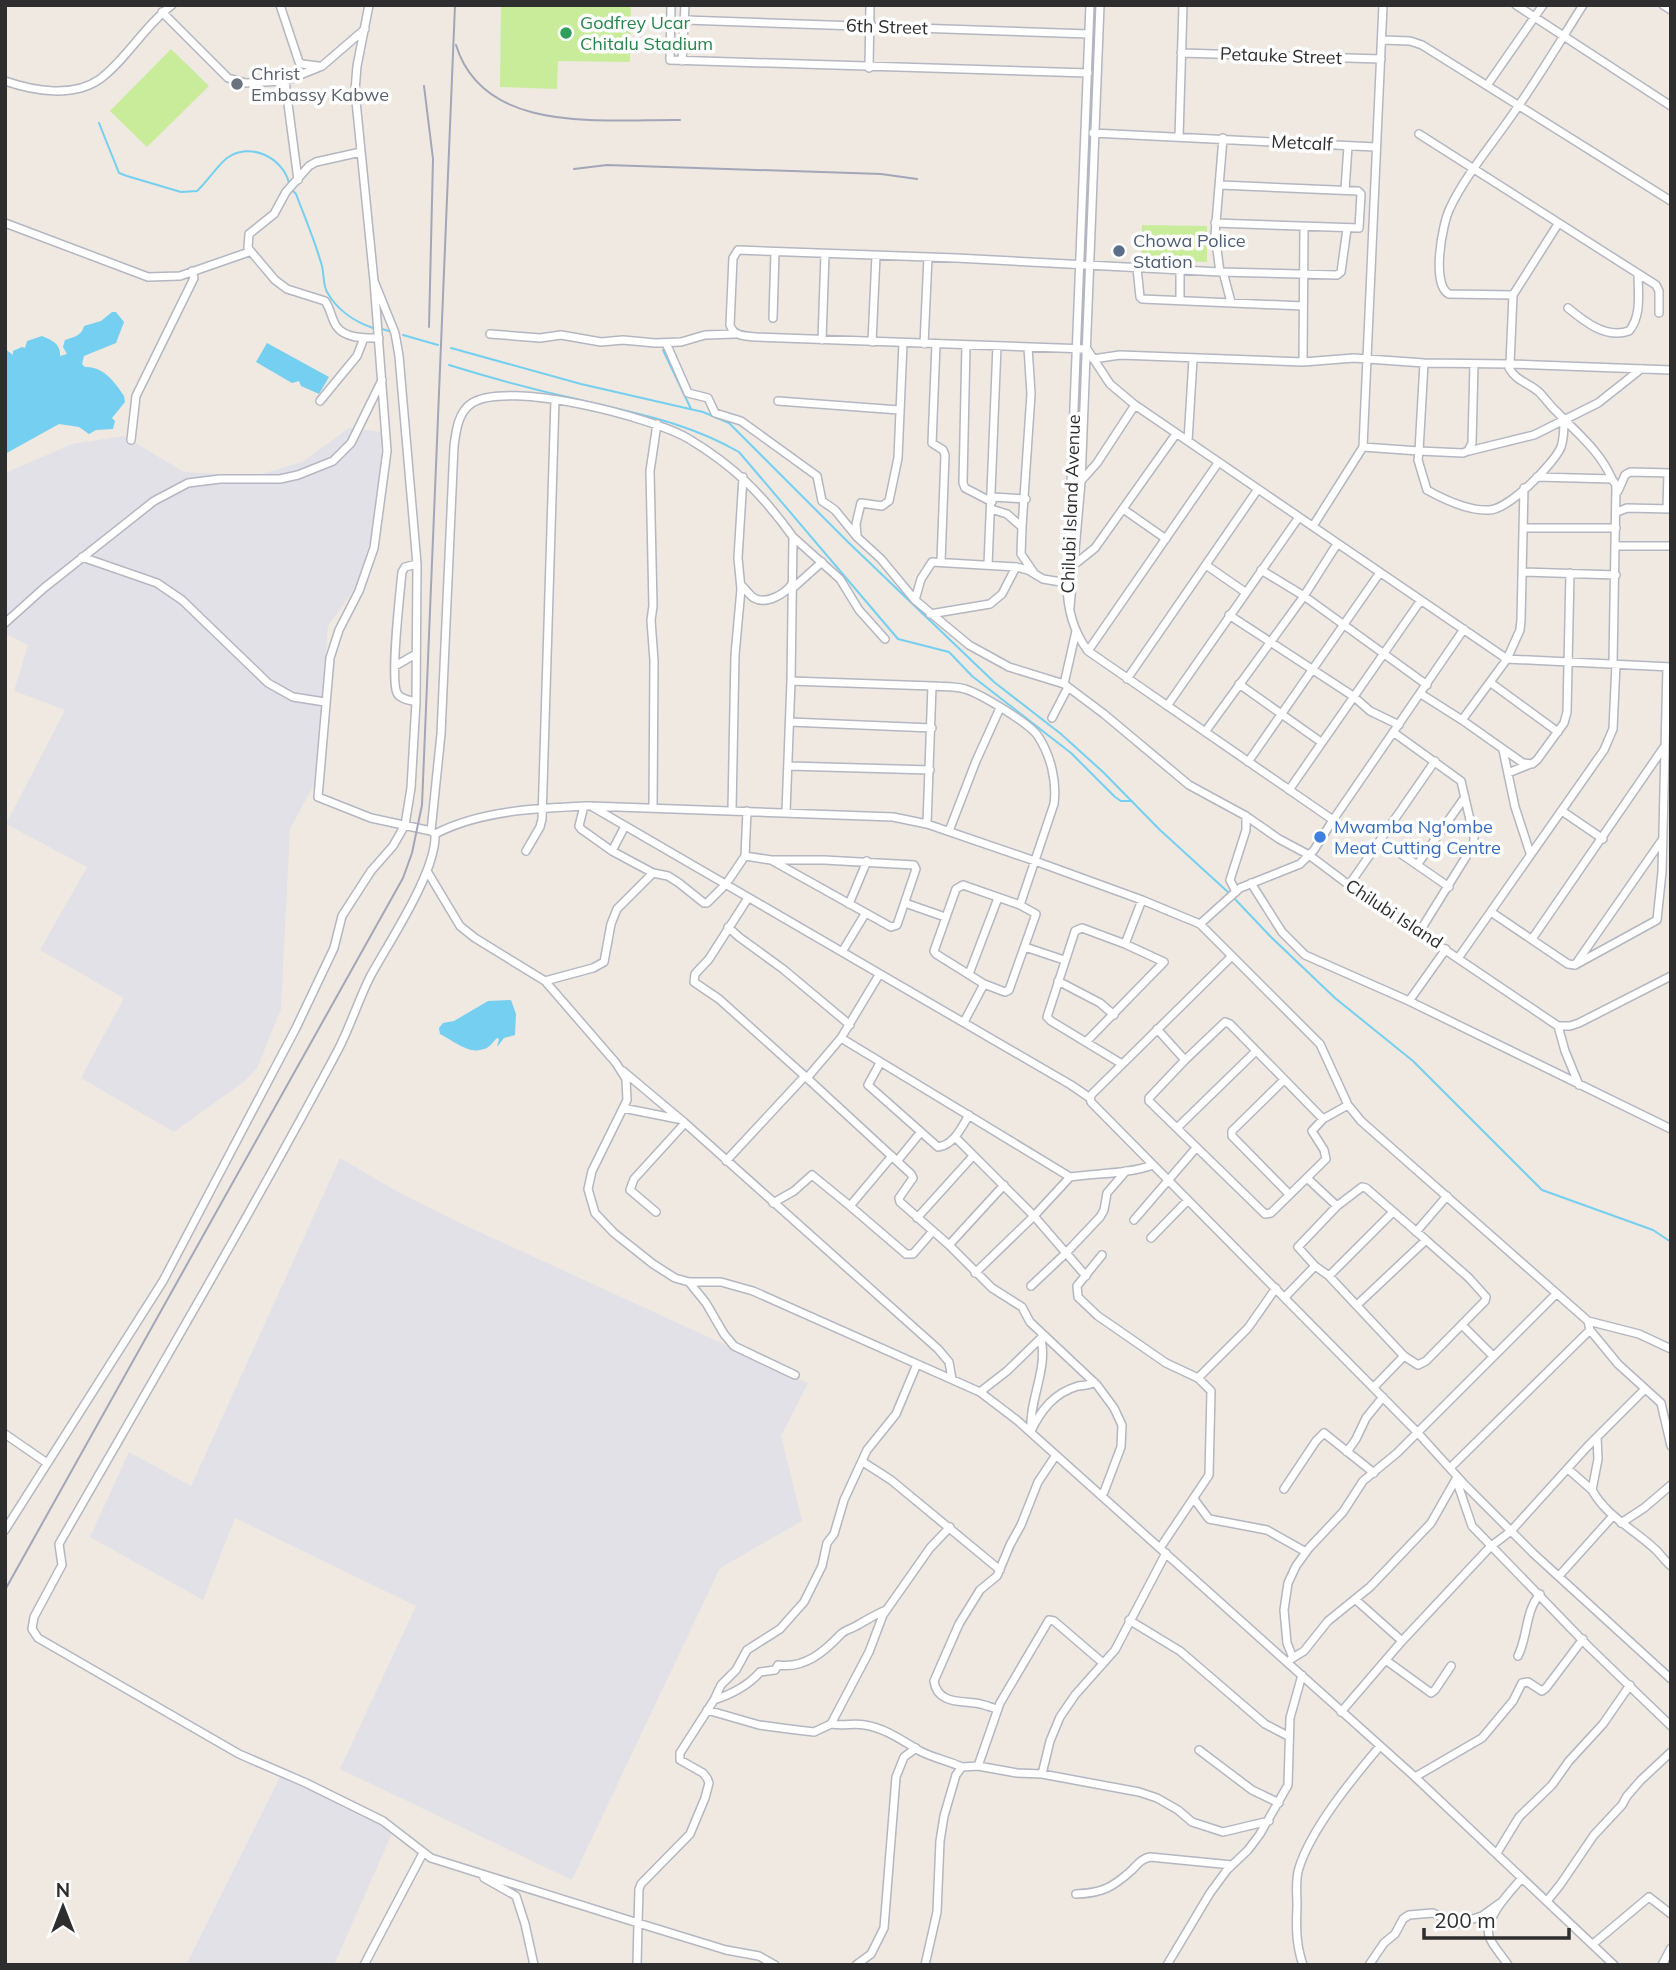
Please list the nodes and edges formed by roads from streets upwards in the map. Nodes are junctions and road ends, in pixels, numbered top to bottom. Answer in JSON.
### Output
{"nodes":[{"id":1,"x":172,"y":5,"type":"edge"},
{"id":2,"x":280,"y":5,"type":"edge"},
{"id":3,"x":369,"y":5,"type":"edge"},
{"id":4,"x":671,"y":5,"type":"edge"},
{"id":5,"x":685,"y":5,"type":"edge"},
{"id":6,"x":870,"y":5,"type":"edge"},
{"id":7,"x":1090,"y":5,"type":"edge"},
{"id":8,"x":1100,"y":5,"type":"edge"},
{"id":9,"x":1183,"y":5,"type":"edge"},
{"id":10,"x":1516,"y":5,"type":"edge"},
{"id":11,"x":1543,"y":5,"type":"edge"},
{"id":12,"x":1583,"y":5,"type":"edge"},
{"id":13,"x":1663,"y":5,"type":"edge"},
{"id":14,"x":1380,"y":7,"type":"edge"},
{"id":15,"x":1671,"y":10,"type":"edge"},
{"id":16,"x":162,"y":12,"type":"junction"},
{"id":17,"x":1535,"y":17,"type":"junction"},
{"id":18,"x":685,"y":20,"type":"junction"},
{"id":19,"x":869,"y":26,"type":"junction"},
{"id":20,"x":365,"y":29,"type":"junction"},
{"id":21,"x":1089,"y":34,"type":"junction"},
{"id":22,"x":1563,"y":35,"type":"junction"},
{"id":23,"x":1382,"y":40,"type":"junction"},
{"id":24,"x":342,"y":51,"type":"junction"},
{"id":25,"x":1181,"y":53,"type":"junction"},
{"id":26,"x":360,"y":56,"type":"junction"},
{"id":27,"x":1381,"y":59,"type":"junction"},
{"id":28,"x":682,"y":61,"type":"junction"},
{"id":29,"x":322,"y":66,"type":"junction"},
{"id":30,"x":869,"y":68,"type":"junction"},
{"id":31,"x":1088,"y":73,"type":"junction"},
{"id":32,"x":285,"y":81,"type":"junction"},
{"id":33,"x":5,"y":82,"type":"edge"},
{"id":34,"x":1488,"y":84,"type":"junction"},
{"id":35,"x":1520,"y":105,"type":"junction"},
{"id":36,"x":1671,"y":106,"type":"edge"},
{"id":37,"x":1086,"y":132,"type":"junction"},
{"id":38,"x":1095,"y":133,"type":"junction"},
{"id":39,"x":1419,"y":134,"type":"dead end"},
{"id":40,"x":1179,"y":137,"type":"junction"},
{"id":41,"x":1223,"y":138,"type":"junction"},
{"id":42,"x":1348,"y":146,"type":"junction"},
{"id":43,"x":1375,"y":148,"type":"junction"},
{"id":44,"x":361,"y":152,"type":"junction"},
{"id":45,"x":1474,"y":170,"type":"junction"},
{"id":46,"x":296,"y":182,"type":"junction"},
{"id":47,"x":1220,"y":185,"type":"junction"},
{"id":48,"x":1345,"y":190,"type":"junction"},
{"id":49,"x":1671,"y":201,"type":"edge"},
{"id":50,"x":1360,"y":207,"type":"junction"},
{"id":51,"x":1373,"y":207,"type":"junction"},
{"id":52,"x":5,"y":223,"type":"edge"},
{"id":53,"x":1215,"y":223,"type":"junction"},
{"id":54,"x":1558,"y":224,"type":"junction"},
{"id":55,"x":1304,"y":227,"type":"junction"},
{"id":56,"x":1347,"y":229,"type":"junction"},
{"id":57,"x":249,"y":252,"type":"junction"},
{"id":58,"x":775,"y":252,"type":"junction"},
{"id":59,"x":825,"y":254,"type":"junction"},
{"id":60,"x":876,"y":256,"type":"junction"},
{"id":61,"x":928,"y":257,"type":"junction"},
{"id":62,"x":1079,"y":264,"type":"junction"},
{"id":63,"x":1090,"y":265,"type":"junction"},
{"id":64,"x":1136,"y":268,"type":"junction"},
{"id":65,"x":1180,"y":270,"type":"junction"},
{"id":66,"x":192,"y":271,"type":"junction"},
{"id":67,"x":1222,"y":272,"type":"junction"},
{"id":68,"x":1303,"y":274,"type":"junction"},
{"id":69,"x":1638,"y":274,"type":"junction"},
{"id":70,"x":374,"y":281,"type":"junction"},
{"id":71,"x":1513,"y":295,"type":"junction"},
{"id":72,"x":1180,"y":300,"type":"junction"},
{"id":73,"x":1231,"y":302,"type":"junction"},
{"id":74,"x":1303,"y":306,"type":"junction"},
{"id":75,"x":1568,"y":308,"type":"dead end"},
{"id":76,"x":1659,"y":313,"type":"dead end"},
{"id":77,"x":773,"y":318,"type":"dead end"},
{"id":78,"x":490,"y":334,"type":"dead end"},
{"id":79,"x":737,"y":334,"type":"junction"},
{"id":80,"x":364,"y":338,"type":"junction"},
{"id":81,"x":379,"y":338,"type":"junction"},
{"id":82,"x":822,"y":340,"type":"junction"},
{"id":83,"x":666,"y":342,"type":"junction"},
{"id":84,"x":872,"y":342,"type":"junction"},
{"id":85,"x":903,"y":343,"type":"junction"},
{"id":86,"x":925,"y":344,"type":"junction"},
{"id":87,"x":936,"y":344,"type":"junction"},
{"id":88,"x":966,"y":345,"type":"junction"},
{"id":89,"x":997,"y":346,"type":"junction"},
{"id":90,"x":1028,"y":347,"type":"junction"},
{"id":91,"x":1076,"y":348,"type":"junction"},
{"id":92,"x":1087,"y":349,"type":"junction"},
{"id":93,"x":1094,"y":359,"type":"junction"},
{"id":94,"x":1193,"y":359,"type":"junction"},
{"id":95,"x":1367,"y":360,"type":"junction"},
{"id":96,"x":1303,"y":362,"type":"junction"},
{"id":97,"x":1424,"y":363,"type":"junction"},
{"id":98,"x":1474,"y":364,"type":"junction"},
{"id":99,"x":1510,"y":364,"type":"junction"},
{"id":100,"x":1641,"y":369,"type":"junction"},
{"id":101,"x":1671,"y":370,"type":"edge"},
{"id":102,"x":383,"y":379,"type":"junction"},
{"id":103,"x":555,"y":400,"type":"junction"},
{"id":104,"x":320,"y":401,"type":"dead end"},
{"id":105,"x":778,"y":401,"type":"dead end"},
{"id":106,"x":1135,"y":405,"type":"junction"},
{"id":107,"x":898,"y":410,"type":"junction"},
{"id":108,"x":1564,"y":420,"type":"junction"},
{"id":109,"x":657,"y":425,"type":"junction"},
{"id":110,"x":1176,"y":434,"type":"junction"},
{"id":111,"x":131,"y":440,"type":"dead end"},
{"id":112,"x":1188,"y":441,"type":"junction"},
{"id":113,"x":1363,"y":447,"type":"junction"},
{"id":114,"x":1419,"y":451,"type":"junction"},
{"id":115,"x":1468,"y":451,"type":"junction"},
{"id":116,"x":1082,"y":453,"type":"junction"},
{"id":117,"x":1101,"y":457,"type":"junction"},
{"id":118,"x":1218,"y":463,"type":"junction"},
{"id":119,"x":1670,"y":473,"type":"edge"},
{"id":120,"x":743,"y":477,"type":"junction"},
{"id":121,"x":1536,"y":477,"type":"junction"},
{"id":122,"x":1612,"y":479,"type":"junction"},
{"id":123,"x":1081,"y":482,"type":"junction"},
{"id":124,"x":1524,"y":488,"type":"junction"},
{"id":125,"x":1258,"y":489,"type":"junction"},
{"id":126,"x":1618,"y":492,"type":"junction"},
{"id":127,"x":1026,"y":499,"type":"junction"},
{"id":128,"x":992,"y":503,"type":"junction"},
{"id":129,"x":1123,"y":509,"type":"junction"},
{"id":130,"x":1669,"y":509,"type":"edge"},
{"id":131,"x":1617,"y":512,"type":"junction"},
{"id":132,"x":1299,"y":517,"type":"junction"},
{"id":133,"x":1312,"y":526,"type":"junction"},
{"id":134,"x":1022,"y":527,"type":"junction"},
{"id":135,"x":1524,"y":528,"type":"junction"},
{"id":136,"x":1616,"y":528,"type":"junction"},
{"id":137,"x":793,"y":537,"type":"junction"},
{"id":138,"x":857,"y":537,"type":"junction"},
{"id":139,"x":1166,"y":539,"type":"junction"},
{"id":140,"x":1337,"y":544,"type":"junction"},
{"id":141,"x":1616,"y":546,"type":"junction"},
{"id":142,"x":1671,"y":546,"type":"edge"},
{"id":143,"x":82,"y":557,"type":"junction"},
{"id":144,"x":822,"y":562,"type":"junction"},
{"id":145,"x":940,"y":562,"type":"junction"},
{"id":146,"x":416,"y":564,"type":"junction"},
{"id":147,"x":1075,"y":564,"type":"junction"},
{"id":148,"x":988,"y":565,"type":"junction"},
{"id":149,"x":1206,"y":565,"type":"junction"},
{"id":150,"x":1016,"y":567,"type":"junction"},
{"id":151,"x":1261,"y":570,"type":"junction"},
{"id":152,"x":1523,"y":572,"type":"junction"},
{"id":153,"x":1379,"y":573,"type":"junction"},
{"id":154,"x":1570,"y":573,"type":"junction"},
{"id":155,"x":1035,"y":574,"type":"junction"},
{"id":156,"x":1616,"y":575,"type":"junction"},
{"id":157,"x":1067,"y":583,"type":"junction"},
{"id":158,"x":741,"y":585,"type":"junction"},
{"id":159,"x":793,"y":585,"type":"junction"},
{"id":160,"x":1245,"y":592,"type":"junction"},
{"id":161,"x":1304,"y":596,"type":"junction"},
{"id":162,"x":915,"y":600,"type":"junction"},
{"id":163,"x":1421,"y":600,"type":"junction"},
{"id":164,"x":1070,"y":608,"type":"junction"},
{"id":165,"x":930,"y":614,"type":"junction"},
{"id":166,"x":1230,"y":615,"type":"junction"},
{"id":167,"x":5,"y":624,"type":"edge"},
{"id":168,"x":1343,"y":625,"type":"junction"},
{"id":169,"x":1464,"y":629,"type":"junction"},
{"id":170,"x":1076,"y":631,"type":"junction"},
{"id":171,"x":885,"y":639,"type":"dead end"},
{"id":172,"x":1269,"y":642,"type":"junction"},
{"id":173,"x":1088,"y":651,"type":"junction"},
{"id":174,"x":416,"y":654,"type":"junction"},
{"id":175,"x":1382,"y":654,"type":"junction"},
{"id":176,"x":1507,"y":659,"type":"junction"},
{"id":177,"x":1568,"y":664,"type":"junction"},
{"id":178,"x":1615,"y":664,"type":"junction"},
{"id":179,"x":395,"y":666,"type":"junction"},
{"id":180,"x":1669,"y":667,"type":"edge"},
{"id":181,"x":1312,"y":669,"type":"junction"},
{"id":182,"x":1127,"y":679,"type":"junction"},
{"id":183,"x":791,"y":681,"type":"junction"},
{"id":184,"x":1490,"y":683,"type":"junction"},
{"id":185,"x":1239,"y":684,"type":"junction"},
{"id":186,"x":1066,"y":685,"type":"junction"},
{"id":187,"x":1427,"y":685,"type":"junction"},
{"id":188,"x":932,"y":686,"type":"junction"},
{"id":189,"x":1421,"y":694,"type":"junction"},
{"id":190,"x":1353,"y":696,"type":"junction"},
{"id":191,"x":325,"y":702,"type":"junction"},
{"id":192,"x":416,"y":702,"type":"junction"},
{"id":193,"x":1167,"y":706,"type":"junction"},
{"id":194,"x":1000,"y":708,"type":"junction"},
{"id":195,"x":1280,"y":714,"type":"junction"},
{"id":196,"x":1052,"y":718,"type":"dead end"},
{"id":197,"x":1462,"y":720,"type":"junction"},
{"id":198,"x":790,"y":722,"type":"junction"},
{"id":199,"x":1399,"y":725,"type":"junction"},
{"id":200,"x":932,"y":728,"type":"junction"},
{"id":201,"x":1205,"y":732,"type":"junction"},
{"id":202,"x":1558,"y":732,"type":"junction"},
{"id":203,"x":1394,"y":733,"type":"junction"},
{"id":204,"x":1321,"y":742,"type":"junction"},
{"id":205,"x":1664,"y":747,"type":"junction"},
{"id":206,"x":1503,"y":749,"type":"junction"},
{"id":207,"x":1435,"y":761,"type":"junction"},
{"id":208,"x":1248,"y":762,"type":"junction"},
{"id":209,"x":1528,"y":765,"type":"junction"},
{"id":210,"x":789,"y":766,"type":"junction"},
{"id":211,"x":930,"y":770,"type":"junction"},
{"id":212,"x":1508,"y":773,"type":"junction"},
{"id":213,"x":1289,"y":790,"type":"junction"},
{"id":214,"x":1465,"y":797,"type":"junction"},
{"id":215,"x":587,"y":806,"type":"junction"},
{"id":216,"x":542,"y":807,"type":"junction"},
{"id":217,"x":653,"y":807,"type":"junction"},
{"id":218,"x":732,"y":810,"type":"junction"},
{"id":219,"x":747,"y":811,"type":"junction"},
{"id":220,"x":1562,"y":811,"type":"junction"},
{"id":221,"x":786,"y":812,"type":"junction"},
{"id":222,"x":1246,"y":816,"type":"junction"},
{"id":223,"x":1333,"y":820,"type":"junction"},
{"id":224,"x":927,"y":824,"type":"junction"},
{"id":225,"x":405,"y":825,"type":"junction"},
{"id":226,"x":625,"y":826,"type":"junction"},
{"id":227,"x":949,"y":831,"type":"junction"},
{"id":228,"x":433,"y":832,"type":"junction"},
{"id":229,"x":1665,"y":838,"type":"edge"},
{"id":230,"x":1603,"y":839,"type":"junction"},
{"id":231,"x":1381,"y":841,"type":"junction"},
{"id":232,"x":526,"y":851,"type":"dead end"},
{"id":233,"x":612,"y":851,"type":"junction"},
{"id":234,"x":1530,"y":853,"type":"junction"},
{"id":235,"x":1309,"y":855,"type":"junction"},
{"id":236,"x":745,"y":856,"type":"junction"},
{"id":237,"x":771,"y":860,"type":"junction"},
{"id":238,"x":867,"y":861,"type":"junction"},
{"id":239,"x":1035,"y":861,"type":"junction"},
{"id":240,"x":1418,"y":865,"type":"junction"},
{"id":241,"x":427,"y":871,"type":"junction"},
{"id":242,"x":653,"y":873,"type":"junction"},
{"id":243,"x":1251,"y":883,"type":"junction"},
{"id":244,"x":726,"y":884,"type":"junction"},
{"id":245,"x":1349,"y":885,"type":"junction"},
{"id":246,"x":1449,"y":887,"type":"junction"},
{"id":247,"x":1233,"y":895,"type":"junction"},
{"id":248,"x":748,"y":898,"type":"junction"},
{"id":249,"x":998,"y":898,"type":"junction"},
{"id":250,"x":1142,"y":900,"type":"junction"},
{"id":251,"x":905,"y":903,"type":"junction"},
{"id":252,"x":849,"y":904,"type":"junction"},
{"id":253,"x":1020,"y":905,"type":"junction"},
{"id":254,"x":1491,"y":912,"type":"junction"},
{"id":255,"x":865,"y":915,"type":"junction"},
{"id":256,"x":945,"y":917,"type":"junction"},
{"id":257,"x":1200,"y":925,"type":"junction"},
{"id":258,"x":729,"y":927,"type":"junction"},
{"id":259,"x":1420,"y":931,"type":"junction"},
{"id":260,"x":1532,"y":939,"type":"junction"},
{"id":261,"x":1125,"y":944,"type":"junction"},
{"id":262,"x":1026,"y":947,"type":"junction"},
{"id":263,"x":1446,"y":948,"type":"junction"},
{"id":264,"x":842,"y":952,"type":"junction"},
{"id":265,"x":1231,"y":956,"type":"junction"},
{"id":266,"x":1459,"y":957,"type":"junction"},
{"id":267,"x":1064,"y":960,"type":"junction"},
{"id":268,"x":1575,"y":965,"type":"junction"},
{"id":269,"x":970,"y":974,"type":"junction"},
{"id":270,"x":879,"y":975,"type":"junction"},
{"id":271,"x":1671,"y":976,"type":"edge"},
{"id":272,"x":545,"y":981,"type":"junction"},
{"id":273,"x":1058,"y":981,"type":"junction"},
{"id":274,"x":984,"y":984,"type":"junction"},
{"id":275,"x":1409,"y":1001,"type":"junction"},
{"id":276,"x":1114,"y":1015,"type":"junction"},
{"id":277,"x":964,"y":1022,"type":"junction"},
{"id":278,"x":850,"y":1025,"type":"junction"},
{"id":279,"x":1558,"y":1026,"type":"junction"},
{"id":280,"x":1157,"y":1029,"type":"junction"},
{"id":281,"x":841,"y":1038,"type":"junction"},
{"id":282,"x":1086,"y":1042,"type":"junction"},
{"id":283,"x":1256,"y":1051,"type":"junction"},
{"id":284,"x":1185,"y":1059,"type":"junction"},
{"id":285,"x":880,"y":1063,"type":"junction"},
{"id":286,"x":1122,"y":1064,"type":"junction"},
{"id":287,"x":622,"y":1071,"type":"junction"},
{"id":288,"x":806,"y":1077,"type":"junction"},
{"id":289,"x":1284,"y":1080,"type":"junction"},
{"id":290,"x":1580,"y":1085,"type":"junction"},
{"id":291,"x":1090,"y":1098,"type":"junction"},
{"id":292,"x":1349,"y":1105,"type":"junction"},
{"id":293,"x":623,"y":1108,"type":"junction"},
{"id":294,"x":969,"y":1115,"type":"junction"},
{"id":295,"x":1322,"y":1119,"type":"junction"},
{"id":296,"x":682,"y":1121,"type":"junction"},
{"id":297,"x":1178,"y":1127,"type":"junction"},
{"id":298,"x":1671,"y":1129,"type":"edge"},
{"id":299,"x":920,"y":1133,"type":"junction"},
{"id":300,"x":955,"y":1137,"type":"junction"},
{"id":301,"x":1196,"y":1148,"type":"junction"},
{"id":302,"x":973,"y":1156,"type":"junction"},
{"id":303,"x":895,"y":1158,"type":"junction"},
{"id":304,"x":726,"y":1161,"type":"junction"},
{"id":305,"x":1153,"y":1166,"type":"junction"},
{"id":306,"x":1126,"y":1171,"type":"junction"},
{"id":307,"x":1070,"y":1177,"type":"junction"},
{"id":308,"x":1308,"y":1179,"type":"junction"},
{"id":309,"x":1169,"y":1180,"type":"junction"},
{"id":310,"x":1004,"y":1185,"type":"junction"},
{"id":311,"x":1289,"y":1194,"type":"junction"},
{"id":312,"x":1447,"y":1196,"type":"junction"},
{"id":313,"x":1188,"y":1200,"type":"junction"},
{"id":314,"x":773,"y":1203,"type":"junction"},
{"id":315,"x":850,"y":1206,"type":"junction"},
{"id":316,"x":1337,"y":1206,"type":"junction"},
{"id":317,"x":656,"y":1212,"type":"dead end"},
{"id":318,"x":1393,"y":1212,"type":"junction"},
{"id":319,"x":1034,"y":1216,"type":"junction"},
{"id":320,"x":917,"y":1218,"type":"junction"},
{"id":321,"x":1135,"y":1220,"type":"dead end"},
{"id":322,"x":932,"y":1232,"type":"junction"},
{"id":323,"x":1416,"y":1233,"type":"junction"},
{"id":324,"x":1151,"y":1238,"type":"dead end"},
{"id":325,"x":1426,"y":1240,"type":"junction"},
{"id":326,"x":949,"y":1245,"type":"junction"},
{"id":327,"x":1066,"y":1253,"type":"junction"},
{"id":328,"x":1102,"y":1255,"type":"dead end"},
{"id":329,"x":1315,"y":1266,"type":"junction"},
{"id":330,"x":975,"y":1272,"type":"junction"},
{"id":331,"x":1086,"y":1276,"type":"junction"},
{"id":332,"x":1329,"y":1276,"type":"junction"},
{"id":333,"x":689,"y":1282,"type":"junction"},
{"id":334,"x":1031,"y":1286,"type":"dead end"},
{"id":335,"x":1276,"y":1288,"type":"junction"},
{"id":336,"x":1556,"y":1294,"type":"junction"},
{"id":337,"x":1285,"y":1297,"type":"junction"},
{"id":338,"x":1357,"y":1305,"type":"junction"},
{"id":339,"x":1588,"y":1321,"type":"junction"},
{"id":340,"x":1462,"y":1325,"type":"junction"},
{"id":341,"x":1590,"y":1330,"type":"junction"},
{"id":342,"x":1043,"y":1337,"type":"junction"},
{"id":343,"x":1671,"y":1349,"type":"edge"},
{"id":344,"x":1404,"y":1356,"type":"junction"},
{"id":345,"x":1493,"y":1356,"type":"junction"},
{"id":346,"x":917,"y":1364,"type":"junction"},
{"id":347,"x":795,"y":1375,"type":"dead end"},
{"id":348,"x":1198,"y":1378,"type":"junction"},
{"id":349,"x":953,"y":1379,"type":"junction"},
{"id":350,"x":1094,"y":1382,"type":"junction"},
{"id":351,"x":1374,"y":1387,"type":"junction"},
{"id":352,"x":1645,"y":1389,"type":"junction"},
{"id":353,"x":981,"y":1392,"type":"junction"},
{"id":354,"x":1383,"y":1397,"type":"junction"},
{"id":355,"x":1031,"y":1431,"type":"junction"},
{"id":356,"x":1417,"y":1432,"type":"junction"},
{"id":357,"x":5,"y":1434,"type":"edge"},
{"id":358,"x":1597,"y":1437,"type":"junction"},
{"id":359,"x":1671,"y":1446,"type":"edge"},
{"id":360,"x":1347,"y":1452,"type":"junction"},
{"id":361,"x":1056,"y":1455,"type":"junction"},
{"id":362,"x":863,"y":1462,"type":"junction"},
{"id":363,"x":47,"y":1463,"type":"junction"},
{"id":364,"x":1568,"y":1469,"type":"junction"},
{"id":365,"x":1374,"y":1473,"type":"junction"},
{"id":366,"x":1454,"y":1473,"type":"junction"},
{"id":367,"x":1671,"y":1485,"type":"edge"},
{"id":368,"x":1284,"y":1489,"type":"dead end"},
{"id":369,"x":1592,"y":1490,"type":"junction"},
{"id":370,"x":1100,"y":1495,"type":"junction"},
{"id":371,"x":1195,"y":1499,"type":"junction"},
{"id":372,"x":1612,"y":1517,"type":"junction"},
{"id":373,"x":1621,"y":1523,"type":"junction"},
{"id":374,"x":950,"y":1527,"type":"junction"},
{"id":375,"x":5,"y":1530,"type":"edge"},
{"id":376,"x":1511,"y":1531,"type":"junction"},
{"id":377,"x":1490,"y":1547,"type":"junction"},
{"id":378,"x":1163,"y":1550,"type":"junction"},
{"id":379,"x":1306,"y":1552,"type":"junction"},
{"id":380,"x":1671,"y":1566,"type":"edge"},
{"id":381,"x":1000,"y":1570,"type":"junction"},
{"id":382,"x":1559,"y":1576,"type":"junction"},
{"id":383,"x":1540,"y":1594,"type":"junction"},
{"id":384,"x":1356,"y":1600,"type":"junction"},
{"id":385,"x":886,"y":1610,"type":"junction"},
{"id":386,"x":1129,"y":1620,"type":"junction"},
{"id":387,"x":1583,"y":1640,"type":"junction"},
{"id":388,"x":1402,"y":1641,"type":"junction"},
{"id":389,"x":1518,"y":1656,"type":"dead end"},
{"id":390,"x":1290,"y":1660,"type":"junction"},
{"id":391,"x":1387,"y":1661,"type":"junction"},
{"id":392,"x":1104,"y":1664,"type":"junction"},
{"id":393,"x":1451,"y":1666,"type":"dead end"},
{"id":394,"x":1302,"y":1675,"type":"junction"},
{"id":395,"x":1671,"y":1679,"type":"edge"},
{"id":396,"x":1630,"y":1685,"type":"junction"},
{"id":397,"x":715,"y":1700,"type":"junction"},
{"id":398,"x":998,"y":1709,"type":"junction"},
{"id":399,"x":707,"y":1710,"type":"junction"},
{"id":400,"x":1342,"y":1712,"type":"junction"},
{"id":401,"x":831,"y":1724,"type":"junction"},
{"id":402,"x":1671,"y":1726,"type":"edge"},
{"id":403,"x":1288,"y":1736,"type":"junction"},
{"id":404,"x":1380,"y":1746,"type":"junction"},
{"id":405,"x":916,"y":1748,"type":"junction"},
{"id":406,"x":1199,"y":1750,"type":"dead end"},
{"id":407,"x":1671,"y":1752,"type":"edge"},
{"id":408,"x":978,"y":1766,"type":"junction"},
{"id":409,"x":962,"y":1767,"type":"junction"},
{"id":410,"x":1042,"y":1774,"type":"junction"},
{"id":411,"x":1415,"y":1777,"type":"junction"},
{"id":412,"x":1279,"y":1803,"type":"junction"},
{"id":413,"x":1269,"y":1821,"type":"junction"},
{"id":414,"x":423,"y":1853,"type":"junction"},
{"id":415,"x":1497,"y":1853,"type":"junction"},
{"id":416,"x":1231,"y":1865,"type":"junction"},
{"id":417,"x":478,"y":1873,"type":"junction"},
{"id":418,"x":1522,"y":1878,"type":"junction"},
{"id":419,"x":1076,"y":1894,"type":"dead end"},
{"id":420,"x":1547,"y":1900,"type":"junction"},
{"id":421,"x":1500,"y":1903,"type":"junction"},
{"id":422,"x":1671,"y":1914,"type":"edge"},
{"id":423,"x":638,"y":1923,"type":"junction"},
{"id":424,"x":1593,"y":1944,"type":"junction"},
{"id":425,"x":1671,"y":1948,"type":"edge"},
{"id":426,"x":364,"y":1965,"type":"edge"},
{"id":427,"x":534,"y":1965,"type":"edge"},
{"id":428,"x":637,"y":1965,"type":"edge"},
{"id":429,"x":775,"y":1965,"type":"edge"},
{"id":430,"x":856,"y":1965,"type":"edge"},
{"id":431,"x":925,"y":1965,"type":"edge"},
{"id":432,"x":1167,"y":1965,"type":"edge"},
{"id":433,"x":1303,"y":1965,"type":"edge"},
{"id":434,"x":1369,"y":1965,"type":"edge"},
{"id":435,"x":1508,"y":1965,"type":"edge"},
{"id":436,"x":1614,"y":1965,"type":"edge"},
{"id":437,"x":1662,"y":1965,"type":"edge"}],
"edges":[{"from":1,"to":16,"type":"street"},
{"from":2,"to":29,"type":"street"},
{"from":3,"to":20,"type":"street"},
{"from":4,"to":28,"type":"street"},
{"from":5,"to":18,"type":"street"},
{"from":6,"to":19,"type":"street"},
{"from":7,"to":21,"type":"street","name":"Chilubi Island Avenue"},
{"from":8,"to":38,"type":"street","name":"Chilubi Island Avenue"},
{"from":9,"to":25,"type":"street"},
{"from":10,"to":17,"type":"street"},
{"from":11,"to":17,"type":"street"},
{"from":12,"to":22,"type":"street"},
{"from":13,"to":15,"type":"street"},
{"from":14,"to":23,"type":"street"},
{"from":16,"to":32,"type":"street"},
{"from":16,"to":33,"type":"street"},
{"from":17,"to":22,"type":"street"},
{"from":17,"to":34,"type":"street"},
{"from":18,"to":19,"type":"street","name":"6th Street"},
{"from":18,"to":28,"type":"street"},
{"from":19,"to":21,"type":"street","name":"6th Street"},
{"from":19,"to":30,"type":"street"},
{"from":20,"to":24,"type":"street"},
{"from":20,"to":26,"type":"street"},
{"from":21,"to":31,"type":"street","name":"Chilubi Island Avenue"},
{"from":22,"to":35,"type":"street"},
{"from":22,"to":36,"type":"street"},
{"from":23,"to":27,"type":"street"},
{"from":23,"to":34,"type":"street"},
{"from":24,"to":26,"type":"street"},
{"from":24,"to":29,"type":"street"},
{"from":25,"to":27,"type":"street","name":"Petauke Street"},
{"from":25,"to":40,"type":"street"},
{"from":26,"to":44,"type":"street"},
{"from":27,"to":43,"type":"street"},
{"from":28,"to":30,"type":"street"},
{"from":29,"to":32,"type":"street"},
{"from":30,"to":31,"type":"street"},
{"from":31,"to":37,"type":"street","name":"Chilubi Island Avenue"},
{"from":32,"to":46,"type":"street"},
{"from":34,"to":35,"type":"street"},
{"from":35,"to":45,"type":"street"},
{"from":35,"to":49,"type":"street"},
{"from":37,"to":38,"type":"street","name":"Metcalf"},
{"from":37,"to":62,"type":"street","name":"Chilubi Island Avenue"},
{"from":38,"to":40,"type":"street","name":"Metcalf"},
{"from":38,"to":63,"type":"street","name":"Chilubi Island Avenue"},
{"from":39,"to":45,"type":"street"},
{"from":40,"to":41,"type":"street","name":"Metcalf"},
{"from":41,"to":42,"type":"street","name":"Metcalf"},
{"from":41,"to":47,"type":"street"},
{"from":42,"to":43,"type":"street","name":"Metcalf"},
{"from":42,"to":48,"type":"street"},
{"from":43,"to":51,"type":"street"},
{"from":44,"to":46,"type":"street"},
{"from":44,"to":70,"type":"street"},
{"from":45,"to":54,"type":"street"},
{"from":45,"to":71,"type":"street"},
{"from":46,"to":57,"type":"street"},
{"from":47,"to":48,"type":"street"},
{"from":47,"to":53,"type":"street"},
{"from":48,"to":50,"type":"street"},
{"from":50,"to":51,"type":"street"},
{"from":50,"to":56,"type":"street"},
{"from":51,"to":95,"type":"street"},
{"from":52,"to":66,"type":"street"},
{"from":53,"to":55,"type":"street"},
{"from":53,"to":67,"type":"street"},
{"from":54,"to":69,"type":"street"},
{"from":54,"to":71,"type":"street"},
{"from":55,"to":56,"type":"street"},
{"from":55,"to":68,"type":"street"},
{"from":56,"to":68,"type":"street"},
{"from":57,"to":66,"type":"street"},
{"from":57,"to":80,"type":"street"},
{"from":58,"to":59,"type":"street"},
{"from":58,"to":77,"type":"street"},
{"from":58,"to":79,"type":"street"},
{"from":59,"to":60,"type":"street"},
{"from":59,"to":82,"type":"street"},
{"from":60,"to":61,"type":"street"},
{"from":60,"to":84,"type":"street"},
{"from":61,"to":62,"type":"street"},
{"from":61,"to":86,"type":"street"},
{"from":62,"to":63,"type":"street"},
{"from":62,"to":91,"type":"street","name":"Chilubi Island Avenue"},
{"from":63,"to":64,"type":"street"},
{"from":63,"to":92,"type":"street","name":"Chilubi Island Avenue"},
{"from":64,"to":65,"type":"street"},
{"from":64,"to":72,"type":"street"},
{"from":65,"to":67,"type":"street"},
{"from":65,"to":72,"type":"street"},
{"from":66,"to":111,"type":"street"},
{"from":67,"to":68,"type":"street"},
{"from":67,"to":73,"type":"street"},
{"from":68,"to":74,"type":"street"},
{"from":69,"to":75,"type":"street"},
{"from":69,"to":76,"type":"street"},
{"from":70,"to":81,"type":"street"},
{"from":70,"to":146,"type":"street"},
{"from":71,"to":99,"type":"street"},
{"from":72,"to":73,"type":"street"},
{"from":73,"to":74,"type":"street"},
{"from":74,"to":96,"type":"street"},
{"from":78,"to":83,"type":"street"},
{"from":79,"to":82,"type":"street"},
{"from":79,"to":83,"type":"street"},
{"from":80,"to":81,"type":"street"},
{"from":80,"to":104,"type":"street"},
{"from":81,"to":102,"type":"street"},
{"from":82,"to":84,"type":"street"},
{"from":83,"to":138,"type":"street","name":"Chilubi Island"},
{"from":84,"to":85,"type":"street"},
{"from":85,"to":86,"type":"street"},
{"from":85,"to":107,"type":"street"},
{"from":86,"to":87,"type":"street"},
{"from":87,"to":88,"type":"street"},
{"from":87,"to":145,"type":"street"},
{"from":88,"to":89,"type":"street"},
{"from":88,"to":128,"type":"street"},
{"from":89,"to":90,"type":"street"},
{"from":89,"to":128,"type":"street"},
{"from":90,"to":91,"type":"street"},
{"from":90,"to":127,"type":"street"},
{"from":91,"to":92,"type":"street"},
{"from":91,"to":157,"type":"street","name":"Chilubi Island Avenue"},
{"from":92,"to":93,"type":"street"},
{"from":92,"to":116,"type":"street","name":"Chilubi Island Avenue"},
{"from":93,"to":94,"type":"street"},
{"from":93,"to":106,"type":"street"},
{"from":94,"to":96,"type":"street"},
{"from":94,"to":112,"type":"street"},
{"from":95,"to":96,"type":"street"},
{"from":95,"to":97,"type":"street"},
{"from":95,"to":113,"type":"street"},
{"from":97,"to":98,"type":"street"},
{"from":97,"to":114,"type":"street"},
{"from":98,"to":99,"type":"street"},
{"from":98,"to":115,"type":"street"},
{"from":99,"to":100,"type":"street"},
{"from":99,"to":108,"type":"street"},
{"from":100,"to":101,"type":"street"},
{"from":100,"to":108,"type":"street"},
{"from":102,"to":143,"type":"street"},
{"from":102,"to":191,"type":"street"},
{"from":103,"to":109,"type":"street"},
{"from":103,"to":216,"type":"street"},
{"from":103,"to":228,"type":"street"},
{"from":105,"to":107,"type":"street"},
{"from":106,"to":110,"type":"street"},
{"from":106,"to":117,"type":"street"},
{"from":107,"to":138,"type":"street"},
{"from":108,"to":115,"type":"street"},
{"from":108,"to":121,"type":"street"},
{"from":108,"to":122,"type":"street"},
{"from":109,"to":120,"type":"street"},
{"from":109,"to":217,"type":"street"},
{"from":110,"to":112,"type":"street"},
{"from":110,"to":129,"type":"street"},
{"from":112,"to":118,"type":"street"},
{"from":113,"to":114,"type":"street"},
{"from":113,"to":133,"type":"street"},
{"from":114,"to":115,"type":"street"},
{"from":114,"to":124,"type":"street"},
{"from":116,"to":117,"type":"street"},
{"from":116,"to":123,"type":"street","name":"Chilubi Island Avenue"},
{"from":117,"to":123,"type":"street"},
{"from":118,"to":125,"type":"street"},
{"from":118,"to":139,"type":"street"},
{"from":119,"to":126,"type":"street"},
{"from":119,"to":130,"type":"street"},
{"from":120,"to":137,"type":"street"},
{"from":120,"to":158,"type":"street"},
{"from":121,"to":122,"type":"street"},
{"from":121,"to":124,"type":"street"},
{"from":122,"to":126,"type":"street"},
{"from":123,"to":147,"type":"street","name":"Chilubi Island Avenue"},
{"from":124,"to":135,"type":"street"},
{"from":125,"to":132,"type":"street"},
{"from":125,"to":149,"type":"street"},
{"from":126,"to":131,"type":"street"},
{"from":127,"to":128,"type":"street"},
{"from":127,"to":134,"type":"street"},
{"from":128,"to":134,"type":"street"},
{"from":128,"to":148,"type":"street"},
{"from":129,"to":139,"type":"street"},
{"from":129,"to":147,"type":"street"},
{"from":130,"to":131,"type":"street"},
{"from":131,"to":136,"type":"street"},
{"from":132,"to":133,"type":"street"},
{"from":132,"to":151,"type":"street"},
{"from":133,"to":140,"type":"street"},
{"from":134,"to":155,"type":"street"},
{"from":135,"to":136,"type":"street"},
{"from":135,"to":152,"type":"street"},
{"from":136,"to":141,"type":"street"},
{"from":137,"to":144,"type":"street"},
{"from":137,"to":159,"type":"street"},
{"from":138,"to":162,"type":"street","name":"Chilubi Island"},
{"from":139,"to":173,"type":"street"},
{"from":140,"to":153,"type":"street"},
{"from":140,"to":161,"type":"street"},
{"from":141,"to":142,"type":"street"},
{"from":141,"to":156,"type":"street"},
{"from":143,"to":167,"type":"street"},
{"from":143,"to":191,"type":"street"},
{"from":144,"to":159,"type":"street"},
{"from":144,"to":171,"type":"street"},
{"from":145,"to":148,"type":"street"},
{"from":145,"to":162,"type":"street"},
{"from":146,"to":174,"type":"street"},
{"from":146,"to":179,"type":"street"},
{"from":147,"to":164,"type":"street","name":"Chilubi Island Avenue"},
{"from":148,"to":150,"type":"street"},
{"from":149,"to":160,"type":"street"},
{"from":149,"to":182,"type":"street"},
{"from":150,"to":155,"type":"street"},
{"from":150,"to":165,"type":"street"},
{"from":151,"to":160,"type":"street"},
{"from":151,"to":161,"type":"street"},
{"from":152,"to":154,"type":"street"},
{"from":152,"to":176,"type":"street"},
{"from":153,"to":163,"type":"street"},
{"from":153,"to":168,"type":"street"},
{"from":154,"to":156,"type":"street"},
{"from":154,"to":177,"type":"street"},
{"from":155,"to":157,"type":"street"},
{"from":156,"to":178,"type":"street"},
{"from":157,"to":164,"type":"street","name":"Chilubi Island Avenue"},
{"from":158,"to":159,"type":"street"},
{"from":158,"to":218,"type":"street"},
{"from":159,"to":183,"type":"street"},
{"from":160,"to":166,"type":"street"},
{"from":161,"to":168,"type":"street"},
{"from":161,"to":172,"type":"street"},
{"from":162,"to":165,"type":"street","name":"Chilubi Island"},
{"from":163,"to":169,"type":"street"},
{"from":163,"to":175,"type":"street"},
{"from":164,"to":170,"type":"street"},
{"from":165,"to":186,"type":"street","name":"Chilubi Island"},
{"from":166,"to":172,"type":"street"},
{"from":166,"to":193,"type":"street"},
{"from":168,"to":175,"type":"street"},
{"from":168,"to":181,"type":"street"},
{"from":169,"to":176,"type":"street"},
{"from":169,"to":187,"type":"street"},
{"from":170,"to":173,"type":"street"},
{"from":170,"to":186,"type":"street"},
{"from":172,"to":181,"type":"street"},
{"from":172,"to":185,"type":"street"},
{"from":173,"to":182,"type":"street"},
{"from":174,"to":179,"type":"street"},
{"from":174,"to":192,"type":"street"},
{"from":175,"to":187,"type":"street"},
{"from":175,"to":190,"type":"street"},
{"from":176,"to":177,"type":"street"},
{"from":176,"to":184,"type":"street"},
{"from":177,"to":178,"type":"street"},
{"from":177,"to":202,"type":"street"},
{"from":178,"to":180,"type":"street"},
{"from":178,"to":220,"type":"street"},
{"from":179,"to":192,"type":"street"},
{"from":180,"to":205,"type":"street"},
{"from":181,"to":190,"type":"street"},
{"from":181,"to":195,"type":"street"},
{"from":182,"to":193,"type":"street"},
{"from":183,"to":188,"type":"street"},
{"from":183,"to":198,"type":"street"},
{"from":184,"to":197,"type":"street"},
{"from":184,"to":202,"type":"street"},
{"from":185,"to":195,"type":"street"},
{"from":185,"to":201,"type":"street"},
{"from":186,"to":196,"type":"street"},
{"from":186,"to":222,"type":"street","name":"Chilubi Island"},
{"from":187,"to":189,"type":"street"},
{"from":188,"to":194,"type":"street"},
{"from":188,"to":200,"type":"street"},
{"from":189,"to":197,"type":"street"},
{"from":189,"to":199,"type":"street"},
{"from":190,"to":199,"type":"street"},
{"from":190,"to":204,"type":"street"},
{"from":191,"to":225,"type":"street"},
{"from":192,"to":225,"type":"street"},
{"from":193,"to":201,"type":"street"},
{"from":194,"to":227,"type":"street"},
{"from":194,"to":239,"type":"street"},
{"from":195,"to":204,"type":"street"},
{"from":195,"to":208,"type":"street"},
{"from":197,"to":206,"type":"street"},
{"from":198,"to":200,"type":"street"},
{"from":198,"to":210,"type":"street"},
{"from":199,"to":203,"type":"street"},
{"from":200,"to":211,"type":"street"},
{"from":201,"to":208,"type":"street"},
{"from":202,"to":209,"type":"street"},
{"from":203,"to":207,"type":"street"},
{"from":203,"to":223,"type":"street"},
{"from":204,"to":213,"type":"street"},
{"from":205,"to":229,"type":"street"},
{"from":205,"to":230,"type":"street"},
{"from":206,"to":209,"type":"street"},
{"from":206,"to":212,"type":"street"},
{"from":207,"to":214,"type":"street"},
{"from":207,"to":231,"type":"street"},
{"from":208,"to":213,"type":"street"},
{"from":209,"to":212,"type":"street"},
{"from":210,"to":211,"type":"street"},
{"from":210,"to":221,"type":"street"},
{"from":211,"to":224,"type":"street"},
{"from":212,"to":234,"type":"street"},
{"from":213,"to":223,"type":"street"},
{"from":214,"to":240,"type":"street"},
{"from":214,"to":246,"type":"street"},
{"from":215,"to":216,"type":"street"},
{"from":215,"to":217,"type":"street"},
{"from":215,"to":226,"type":"street"},
{"from":215,"to":233,"type":"street"},
{"from":216,"to":228,"type":"street"},
{"from":216,"to":232,"type":"street"},
{"from":217,"to":218,"type":"street"},
{"from":218,"to":219,"type":"street"},
{"from":219,"to":221,"type":"street"},
{"from":219,"to":236,"type":"street"},
{"from":220,"to":230,"type":"street"},
{"from":220,"to":234,"type":"street"},
{"from":221,"to":224,"type":"street"},
{"from":222,"to":235,"type":"street","name":"Chilubi Island"},
{"from":222,"to":247,"type":"street"},
{"from":223,"to":235,"type":"street"},
{"from":224,"to":227,"type":"street"},
{"from":225,"to":228,"type":"street"},
{"from":225,"to":363,"type":"street"},
{"from":226,"to":233,"type":"street"},
{"from":226,"to":244,"type":"street"},
{"from":227,"to":239,"type":"street"},
{"from":228,"to":241,"type":"street"},
{"from":229,"to":268,"type":"street"},
{"from":229,"to":268,"type":"street"},
{"from":230,"to":260,"type":"street"},
{"from":231,"to":240,"type":"street"},
{"from":231,"to":245,"type":"street"},
{"from":233,"to":242,"type":"street"},
{"from":234,"to":254,"type":"street"},
{"from":235,"to":243,"type":"street"},
{"from":235,"to":245,"type":"street","name":"Chilubi Island"},
{"from":236,"to":237,"type":"street"},
{"from":236,"to":244,"type":"street"},
{"from":237,"to":238,"type":"street"},
{"from":237,"to":252,"type":"street"},
{"from":238,"to":251,"type":"street"},
{"from":238,"to":252,"type":"street"},
{"from":239,"to":250,"type":"street"},
{"from":239,"to":253,"type":"street"},
{"from":240,"to":246,"type":"street"},
{"from":241,"to":272,"type":"street"},
{"from":241,"to":414,"type":"street"},
{"from":242,"to":244,"type":"street"},
{"from":242,"to":272,"type":"street"},
{"from":243,"to":247,"type":"street"},
{"from":243,"to":275,"type":"street"},
{"from":244,"to":248,"type":"street"},
{"from":245,"to":259,"type":"street","name":"Chilubi Island"},
{"from":246,"to":259,"type":"street"},
{"from":247,"to":257,"type":"street"},
{"from":248,"to":258,"type":"street"},
{"from":248,"to":264,"type":"street"},
{"from":249,"to":253,"type":"street"},
{"from":249,"to":256,"type":"street"},
{"from":249,"to":269,"type":"street"},
{"from":250,"to":257,"type":"street"},
{"from":250,"to":261,"type":"street"},
{"from":251,"to":255,"type":"street"},
{"from":251,"to":256,"type":"street"},
{"from":252,"to":255,"type":"street"},
{"from":253,"to":262,"type":"street"},
{"from":254,"to":260,"type":"street"},
{"from":254,"to":266,"type":"street"},
{"from":255,"to":264,"type":"street"},
{"from":256,"to":269,"type":"street"},
{"from":257,"to":265,"type":"street"},
{"from":258,"to":278,"type":"street"},
{"from":258,"to":288,"type":"street"},
{"from":259,"to":263,"type":"street","name":"Chilubi Island"},
{"from":260,"to":268,"type":"street"},
{"from":261,"to":267,"type":"street"},
{"from":261,"to":276,"type":"street"},
{"from":262,"to":267,"type":"street"},
{"from":262,"to":274,"type":"street"},
{"from":263,"to":266,"type":"street","name":"Chilubi Island"},
{"from":263,"to":275,"type":"street"},
{"from":264,"to":270,"type":"street"},
{"from":265,"to":280,"type":"street"},
{"from":265,"to":292,"type":"street"},
{"from":266,"to":279,"type":"street","name":"Chilubi Island"},
{"from":267,"to":273,"type":"street"},
{"from":269,"to":274,"type":"street"},
{"from":270,"to":277,"type":"street"},
{"from":270,"to":278,"type":"street"},
{"from":271,"to":279,"type":"street"},
{"from":272,"to":287,"type":"street"},
{"from":273,"to":276,"type":"street"},
{"from":273,"to":282,"type":"street"},
{"from":274,"to":277,"type":"street"},
{"from":275,"to":290,"type":"street"},
{"from":276,"to":282,"type":"street"},
{"from":277,"to":291,"type":"street"},
{"from":278,"to":281,"type":"street"},
{"from":279,"to":290,"type":"street"},
{"from":280,"to":284,"type":"street"},
{"from":280,"to":286,"type":"street"},
{"from":281,"to":285,"type":"street"},
{"from":281,"to":288,"type":"street"},
{"from":282,"to":286,"type":"street"},
{"from":283,"to":284,"type":"street"},
{"from":283,"to":289,"type":"street"},
{"from":283,"to":297,"type":"street"},
{"from":284,"to":297,"type":"street"},
{"from":285,"to":294,"type":"street"},
{"from":285,"to":299,"type":"street"},
{"from":286,"to":291,"type":"street"},
{"from":287,"to":293,"type":"street"},
{"from":287,"to":296,"type":"street"},
{"from":288,"to":303,"type":"street"},
{"from":288,"to":304,"type":"street"},
{"from":289,"to":295,"type":"street"},
{"from":289,"to":311,"type":"street"},
{"from":290,"to":298,"type":"street"},
{"from":291,"to":305,"type":"street"},
{"from":292,"to":295,"type":"street"},
{"from":292,"to":312,"type":"street"},
{"from":293,"to":296,"type":"street"},
{"from":293,"to":333,"type":"street"},
{"from":294,"to":300,"type":"street"},
{"from":294,"to":307,"type":"street"},
{"from":295,"to":308,"type":"street"},
{"from":296,"to":304,"type":"street"},
{"from":296,"to":317,"type":"street"},
{"from":297,"to":301,"type":"street"},
{"from":299,"to":300,"type":"street"},
{"from":299,"to":303,"type":"street"},
{"from":300,"to":302,"type":"street"},
{"from":301,"to":309,"type":"street"},
{"from":301,"to":311,"type":"street"},
{"from":302,"to":310,"type":"street"},
{"from":302,"to":320,"type":"street"},
{"from":303,"to":315,"type":"street"},
{"from":303,"to":320,"type":"street"},
{"from":304,"to":314,"type":"street"},
{"from":305,"to":306,"type":"street"},
{"from":305,"to":309,"type":"street"},
{"from":306,"to":307,"type":"street"},
{"from":306,"to":327,"type":"street"},
{"from":307,"to":319,"type":"street"},
{"from":308,"to":311,"type":"street"},
{"from":308,"to":316,"type":"street"},
{"from":309,"to":313,"type":"street"},
{"from":309,"to":321,"type":"street"},
{"from":310,"to":319,"type":"street"},
{"from":310,"to":326,"type":"street"},
{"from":312,"to":323,"type":"street"},
{"from":312,"to":336,"type":"street"},
{"from":313,"to":324,"type":"street"},
{"from":313,"to":335,"type":"street"},
{"from":314,"to":315,"type":"street"},
{"from":314,"to":349,"type":"street"},
{"from":315,"to":322,"type":"street"},
{"from":316,"to":318,"type":"street"},
{"from":316,"to":329,"type":"street"},
{"from":318,"to":323,"type":"street"},
{"from":318,"to":332,"type":"street"},
{"from":319,"to":327,"type":"street"},
{"from":319,"to":330,"type":"street"},
{"from":320,"to":322,"type":"street"},
{"from":322,"to":326,"type":"street"},
{"from":323,"to":325,"type":"street"},
{"from":325,"to":338,"type":"street"},
{"from":325,"to":340,"type":"street"},
{"from":326,"to":330,"type":"street"},
{"from":327,"to":331,"type":"street"},
{"from":327,"to":334,"type":"street"},
{"from":328,"to":331,"type":"street"},
{"from":329,"to":332,"type":"street"},
{"from":329,"to":337,"type":"street"},
{"from":330,"to":342,"type":"street"},
{"from":331,"to":348,"type":"street"},
{"from":332,"to":338,"type":"street"},
{"from":333,"to":346,"type":"street"},
{"from":333,"to":347,"type":"street"},
{"from":335,"to":337,"type":"street"},
{"from":335,"to":348,"type":"street"},
{"from":336,"to":339,"type":"street"},
{"from":336,"to":345,"type":"street"},
{"from":337,"to":351,"type":"street"},
{"from":338,"to":344,"type":"street"},
{"from":339,"to":341,"type":"street"},
{"from":339,"to":343,"type":"street"},
{"from":340,"to":344,"type":"street"},
{"from":340,"to":345,"type":"street"},
{"from":341,"to":352,"type":"street"},
{"from":341,"to":366,"type":"street"},
{"from":342,"to":350,"type":"street"},
{"from":342,"to":353,"type":"street"},
{"from":342,"to":355,"type":"street"},
{"from":344,"to":351,"type":"street"},
{"from":345,"to":356,"type":"street"},
{"from":346,"to":349,"type":"street"},
{"from":346,"to":362,"type":"street"},
{"from":348,"to":371,"type":"street"},
{"from":349,"to":353,"type":"street"},
{"from":350,"to":355,"type":"street"},
{"from":350,"to":370,"type":"street"},
{"from":351,"to":354,"type":"street"},
{"from":352,"to":358,"type":"street"},
{"from":352,"to":359,"type":"street"},
{"from":353,"to":355,"type":"street"},
{"from":354,"to":356,"type":"street"},
{"from":354,"to":360,"type":"street"},
{"from":355,"to":361,"type":"street"},
{"from":356,"to":365,"type":"street"},
{"from":356,"to":366,"type":"street"},
{"from":357,"to":363,"type":"street"},
{"from":358,"to":364,"type":"street"},
{"from":358,"to":369,"type":"street"},
{"from":360,"to":365,"type":"street"},
{"from":360,"to":368,"type":"street"},
{"from":361,"to":370,"type":"street"},
{"from":361,"to":381,"type":"street"},
{"from":362,"to":374,"type":"street"},
{"from":362,"to":397,"type":"street"},
{"from":363,"to":375,"type":"street"},
{"from":364,"to":369,"type":"street"},
{"from":364,"to":376,"type":"street"},
{"from":365,"to":379,"type":"street"},
{"from":366,"to":376,"type":"street"},
{"from":366,"to":377,"type":"street"},
{"from":366,"to":384,"type":"street"},
{"from":367,"to":373,"type":"street"},
{"from":369,"to":372,"type":"street"},
{"from":370,"to":378,"type":"street"},
{"from":371,"to":378,"type":"street"},
{"from":371,"to":379,"type":"street"},
{"from":372,"to":373,"type":"street"},
{"from":372,"to":382,"type":"street"},
{"from":373,"to":380,"type":"street"},
{"from":374,"to":381,"type":"street"},
{"from":374,"to":385,"type":"street"},
{"from":376,"to":377,"type":"street"},
{"from":376,"to":382,"type":"street"},
{"from":377,"to":383,"type":"street"},
{"from":377,"to":388,"type":"street"},
{"from":378,"to":386,"type":"street"},
{"from":378,"to":390,"type":"street"},
{"from":379,"to":390,"type":"street"},
{"from":381,"to":398,"type":"street"},
{"from":382,"to":395,"type":"street"},
{"from":383,"to":387,"type":"street"},
{"from":383,"to":389,"type":"street"},
{"from":384,"to":388,"type":"street"},
{"from":384,"to":390,"type":"street"},
{"from":385,"to":397,"type":"street"},
{"from":385,"to":401,"type":"street"},
{"from":386,"to":392,"type":"street"},
{"from":386,"to":403,"type":"street"},
{"from":387,"to":396,"type":"street"},
{"from":387,"to":411,"type":"street"},
{"from":388,"to":391,"type":"street"},
{"from":390,"to":394,"type":"street"},
{"from":391,"to":393,"type":"street"},
{"from":391,"to":400,"type":"street"},
{"from":392,"to":398,"type":"street"},
{"from":392,"to":410,"type":"street"},
{"from":394,"to":400,"type":"street"},
{"from":394,"to":403,"type":"street"},
{"from":396,"to":402,"type":"street"},
{"from":396,"to":415,"type":"street"},
{"from":397,"to":399,"type":"street"},
{"from":398,"to":408,"type":"street"},
{"from":399,"to":401,"type":"street"},
{"from":399,"to":423,"type":"street"},
{"from":400,"to":404,"type":"street"},
{"from":401,"to":405,"type":"street"},
{"from":403,"to":412,"type":"street"},
{"from":404,"to":411,"type":"street"},
{"from":404,"to":433,"type":"street"},
{"from":405,"to":409,"type":"street"},
{"from":405,"to":430,"type":"street"},
{"from":406,"to":412,"type":"street"},
{"from":407,"to":420,"type":"street"},
{"from":408,"to":409,"type":"street"},
{"from":408,"to":410,"type":"street"},
{"from":409,"to":431,"type":"street"},
{"from":410,"to":413,"type":"street"},
{"from":411,"to":415,"type":"street"},
{"from":412,"to":413,"type":"street"},
{"from":413,"to":416,"type":"street"},
{"from":414,"to":417,"type":"street"},
{"from":414,"to":426,"type":"street"},
{"from":415,"to":418,"type":"street"},
{"from":416,"to":419,"type":"street"},
{"from":416,"to":432,"type":"street"},
{"from":417,"to":423,"type":"street"},
{"from":417,"to":427,"type":"street"},
{"from":418,"to":420,"type":"street"},
{"from":418,"to":421,"type":"street"},
{"from":420,"to":424,"type":"street"},
{"from":421,"to":434,"type":"street"},
{"from":421,"to":435,"type":"street"},
{"from":422,"to":424,"type":"street"},
{"from":423,"to":428,"type":"street"},
{"from":423,"to":429,"type":"street"},
{"from":424,"to":436,"type":"street"},
{"from":425,"to":437,"type":"street"}]}
